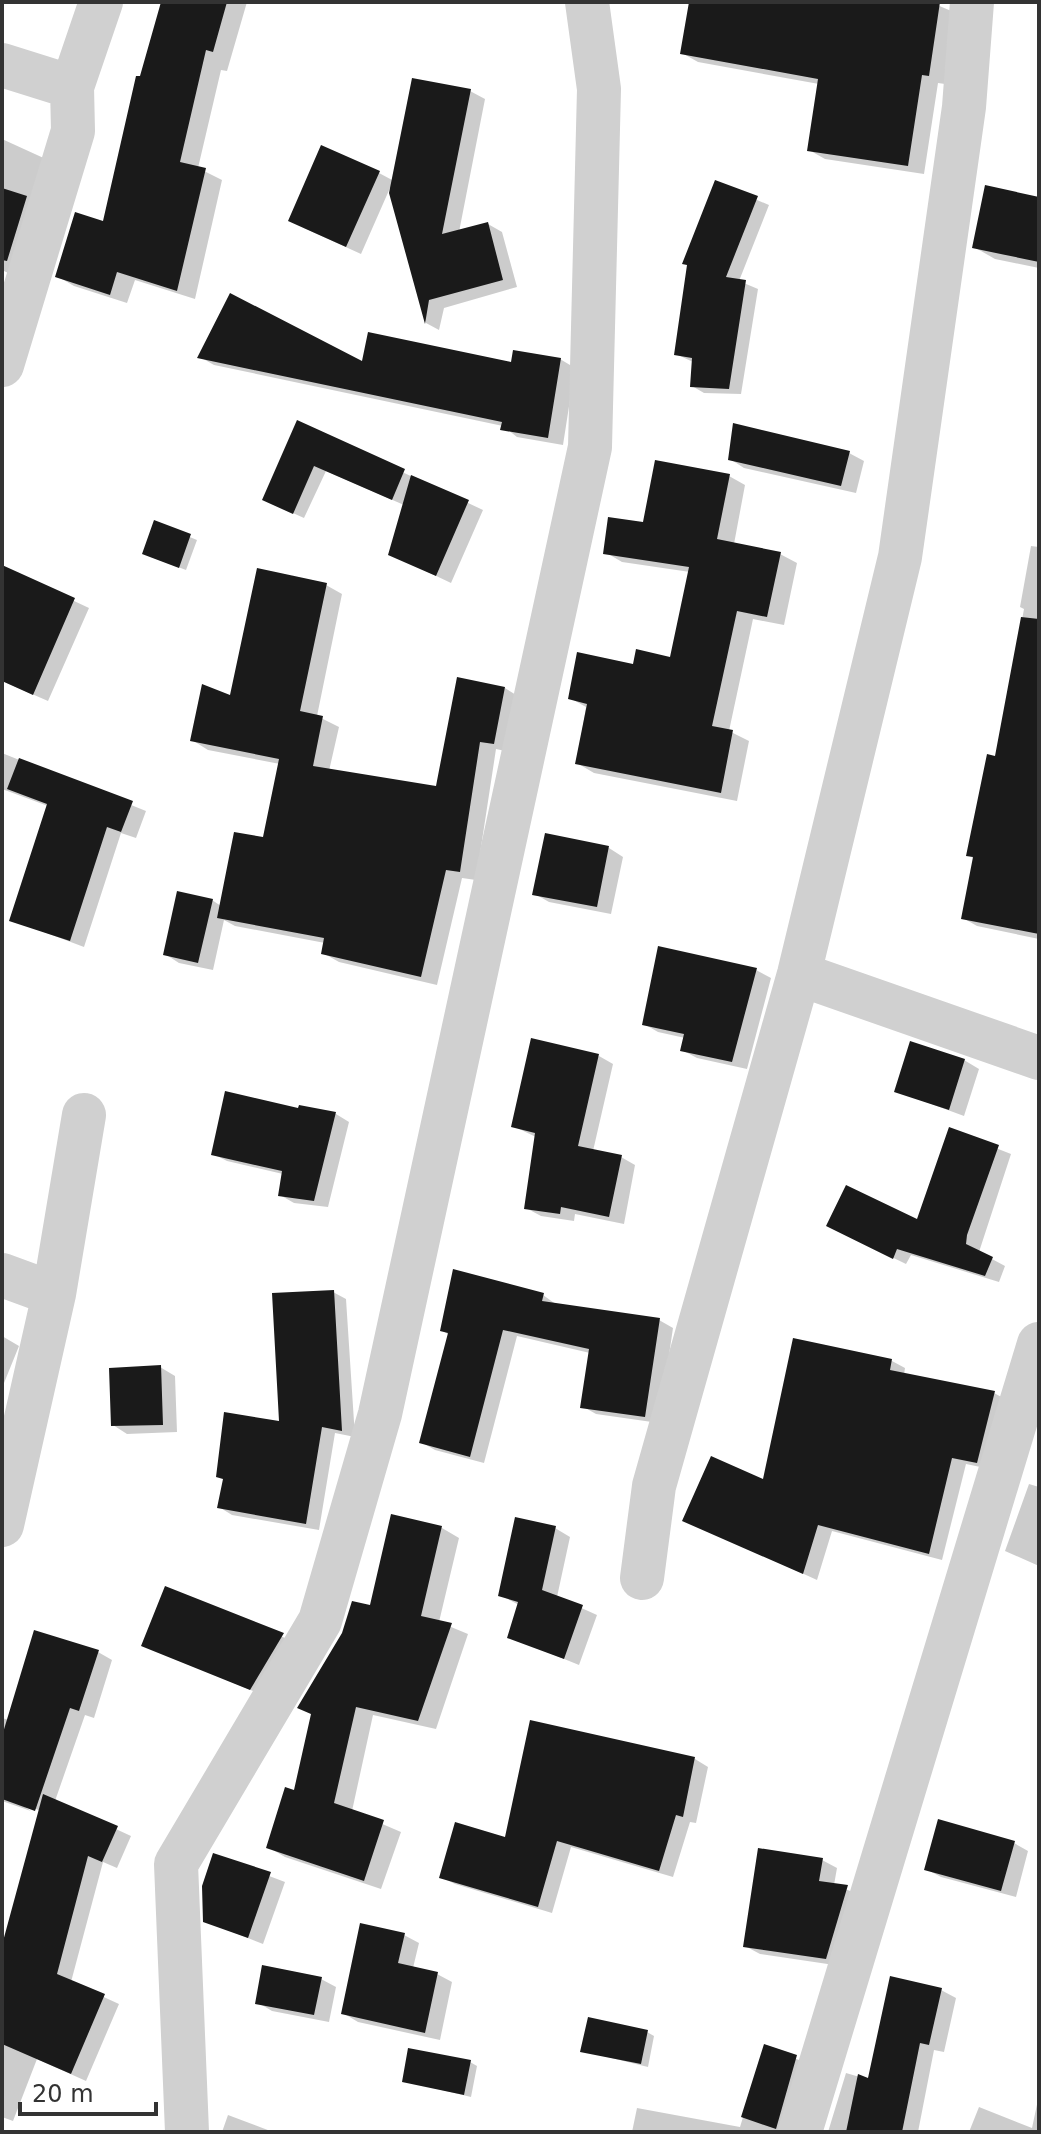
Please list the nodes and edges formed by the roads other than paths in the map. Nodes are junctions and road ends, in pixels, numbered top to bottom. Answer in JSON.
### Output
{"nodes":[{"id":1,"x":101,"y":2,"type":"edge"},
{"id":2,"x":587,"y":2,"type":"edge"},
{"id":3,"x":972,"y":2,"type":"edge"},
{"id":4,"x":2,"y":65,"type":"edge"},
{"id":5,"x":72,"y":87,"type":"junction"},
{"id":6,"x":2,"y":365,"type":"edge"},
{"id":7,"x":799,"y":974,"type":"junction"},
{"id":8,"x":1039,"y":1058,"type":"edge"},
{"id":9,"x":84,"y":1115,"type":"dead end"},
{"id":10,"x":2,"y":1275,"type":"edge"},
{"id":11,"x":54,"y":1294,"type":"junction"},
{"id":12,"x":1039,"y":1344,"type":"edge"},
{"id":13,"x":2,"y":1525,"type":"edge"},
{"id":14,"x":642,"y":1578,"type":"dead end"},
{"id":15,"x":187,"y":2132,"type":"edge"},
{"id":16,"x":800,"y":2132,"type":"edge"}],
"edges":[{"from":1,"to":5,"type":"street"},
{"from":2,"to":15,"type":"street"},
{"from":3,"to":7,"type":"street"},
{"from":4,"to":5,"type":"street"},
{"from":5,"to":6,"type":"street"},
{"from":7,"to":8,"type":"street"},
{"from":7,"to":14,"type":"street"},
{"from":9,"to":11,"type":"street"},
{"from":10,"to":11,"type":"street"},
{"from":11,"to":13,"type":"street"},
{"from":12,"to":16,"type":"street"}]}
